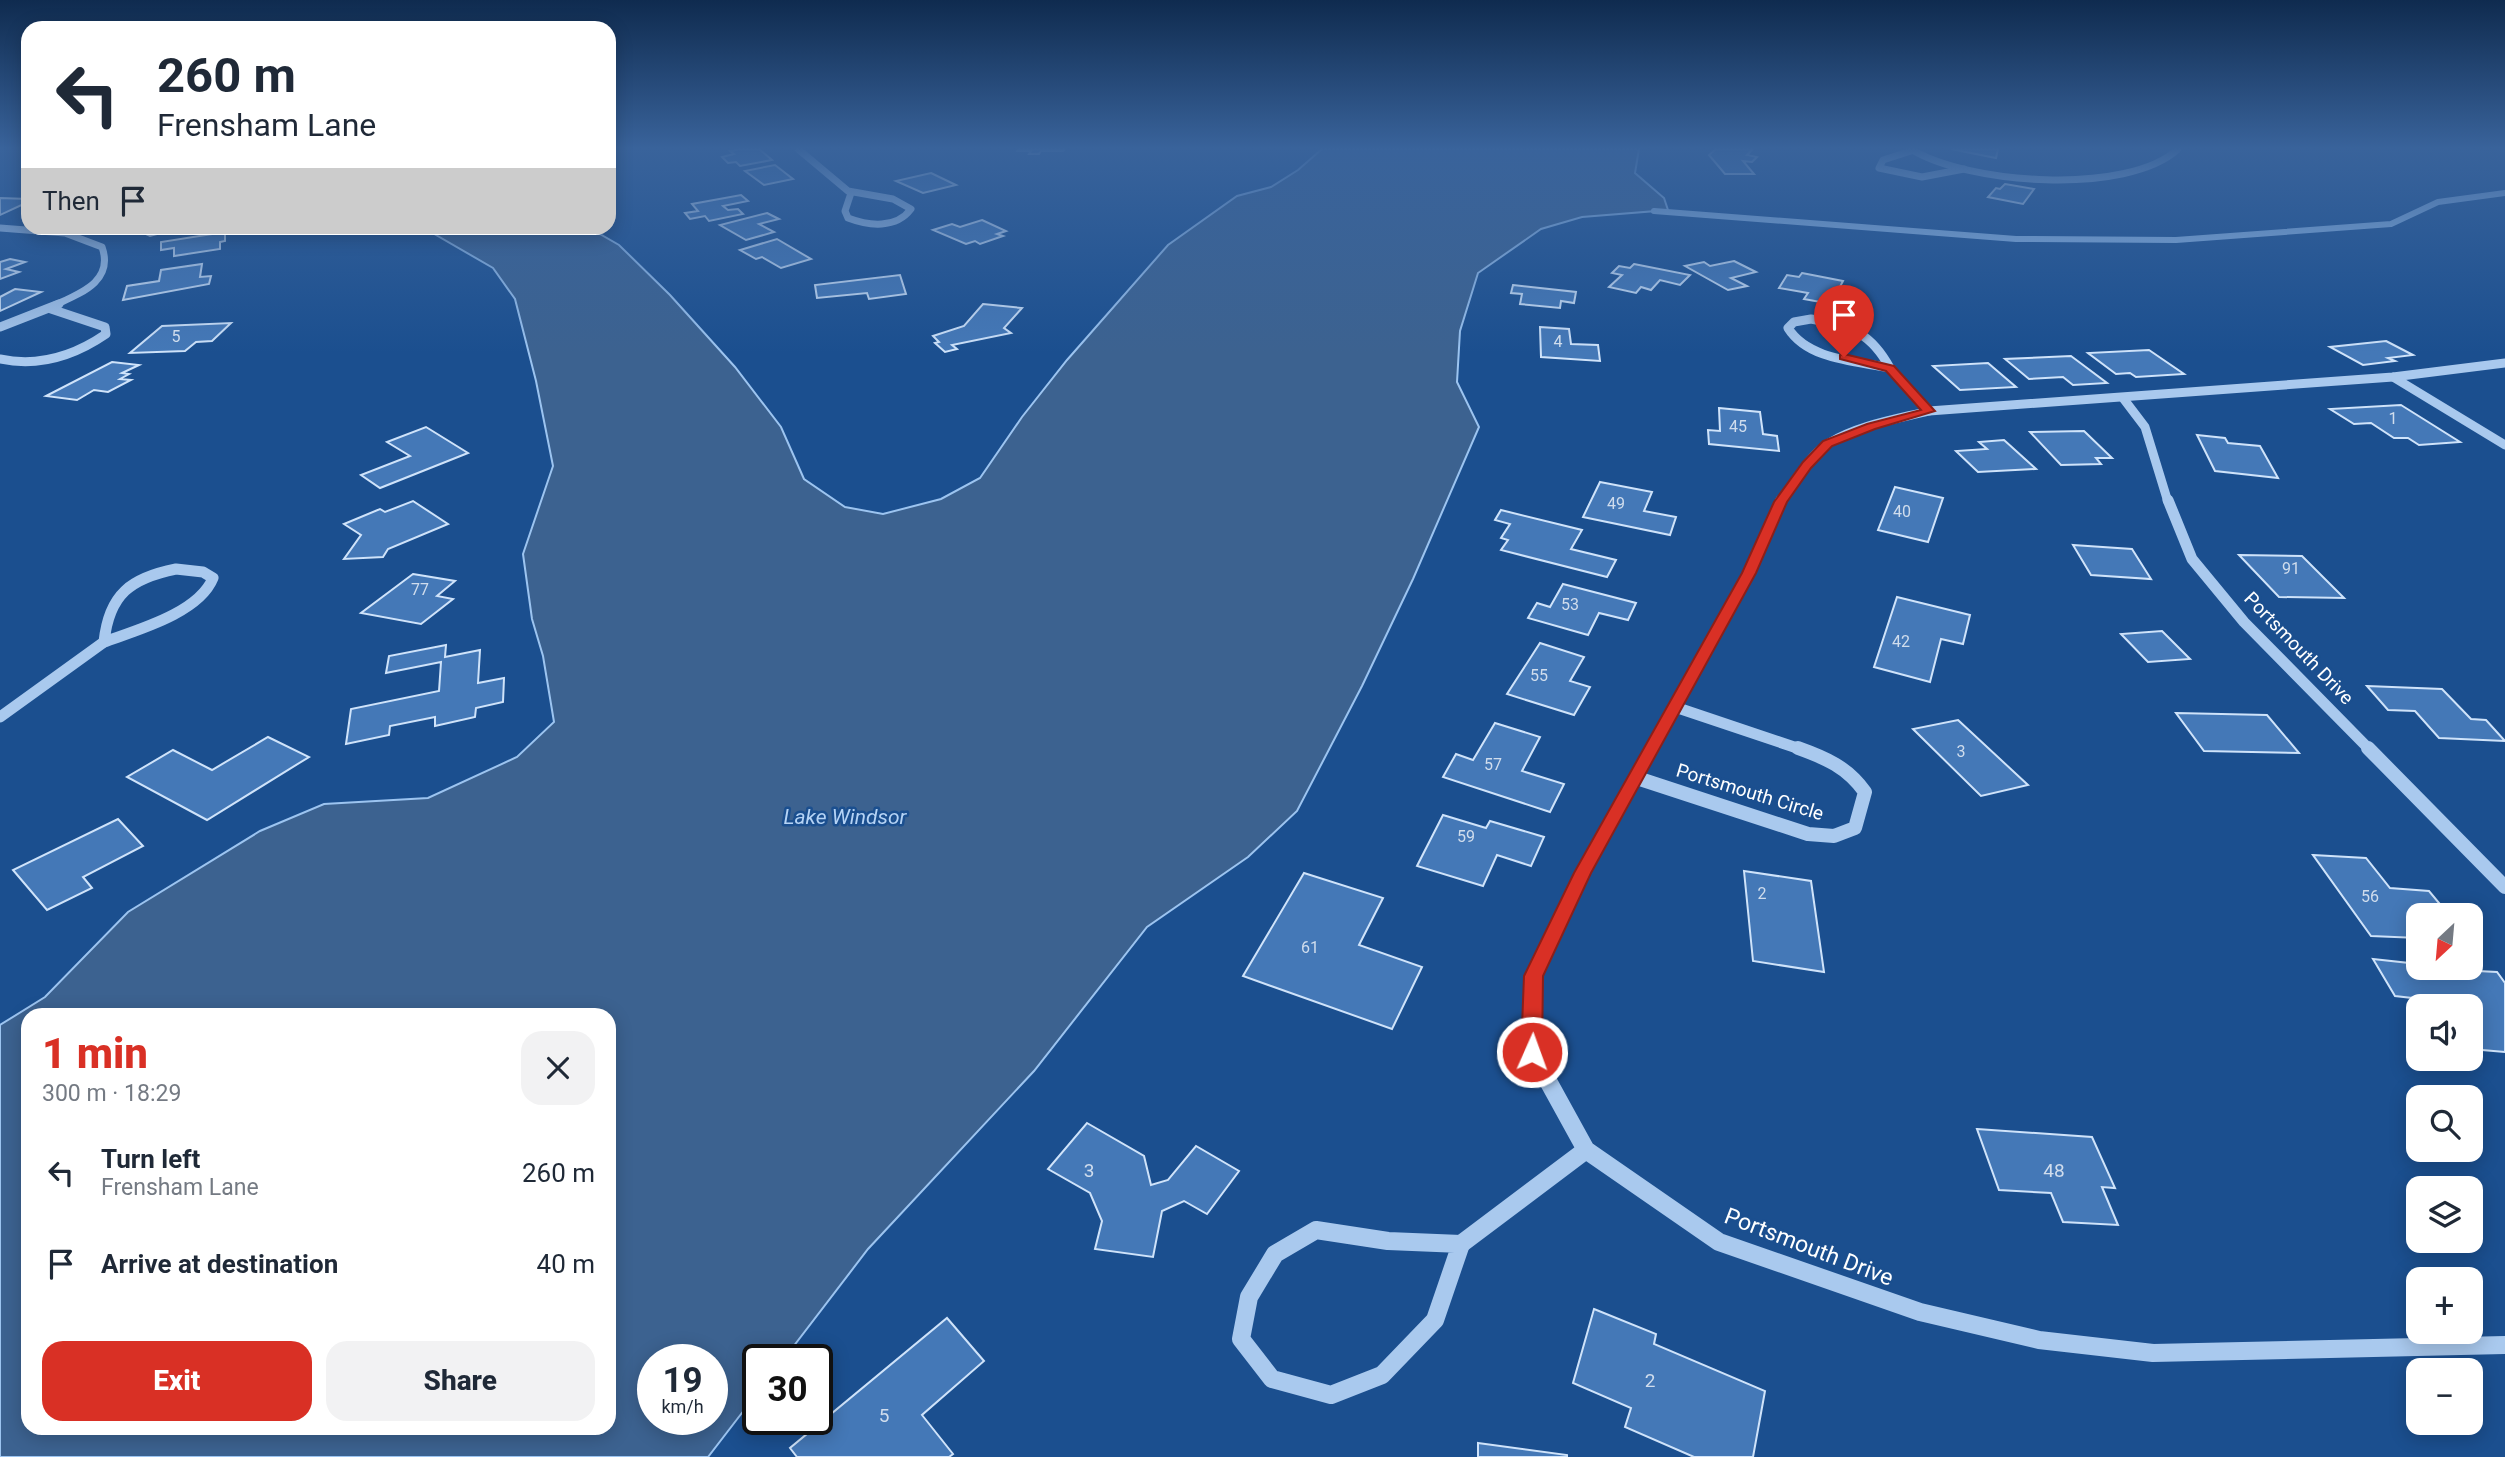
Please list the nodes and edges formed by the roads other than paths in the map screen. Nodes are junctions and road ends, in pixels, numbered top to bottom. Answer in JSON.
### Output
{"nodes":[{"id":1,"x":848,"y":217,"type":"edge"},
{"id":2,"x":905,"y":217,"type":"edge"},
{"id":3,"x":0,"y":228,"type":"edge"},
{"id":4,"x":21,"y":229,"type":"edge"},
{"id":5,"x":81,"y":235,"type":"edge"},
{"id":6,"x":51,"y":309,"type":"junction"},
{"id":7,"x":0,"y":327,"type":"edge"},
{"id":8,"x":0,"y":359,"type":"edge"},
{"id":9,"x":2505,"y":363,"type":"edge"},
{"id":10,"x":1890,"y":368,"type":"junction"},
{"id":11,"x":2393,"y":377,"type":"junction"},
{"id":12,"x":2123,"y":398,"type":"junction"},
{"id":13,"x":1929,"y":411,"type":"junction"},
{"id":14,"x":2505,"y":445,"type":"edge"},
{"id":15,"x":104,"y":642,"type":"junction"},
{"id":16,"x":1675,"y":707,"type":"junction"},
{"id":17,"x":0,"y":718,"type":"edge"},
{"id":18,"x":1637,"y":778,"type":"junction"},
{"id":19,"x":2505,"y":887,"type":"edge"},
{"id":20,"x":1586,"y":1150,"type":"junction"},
{"id":21,"x":1461,"y":1244,"type":"junction"},
{"id":22,"x":2505,"y":1345,"type":"edge"}],
"edges":[{"from":1,"to":2,"type":"street"},
{"from":3,"to":4,"type":"street"},
{"from":5,"to":6,"type":"street"},
{"from":6,"to":7,"type":"street"},
{"from":6,"to":8,"type":"street"},
{"from":9,"to":11,"type":"street","name":"Portsmouth Drive"},
{"from":10,"to":10,"type":"street"},
{"from":10,"to":13,"type":"street"},
{"from":11,"to":12,"type":"street","name":"Portsmouth Drive"},
{"from":11,"to":14,"type":"street"},
{"from":12,"to":13,"type":"street","name":"Portsmouth Drive"},
{"from":12,"to":19,"type":"street","name":"Portsmouth Drive"},
{"from":13,"to":16,"type":"street","name":"Portsmouth Drive"},
{"from":15,"to":15,"type":"street"},
{"from":15,"to":17,"type":"street"},
{"from":16,"to":18,"type":"street","name":"Portsmouth Drive"},
{"from":16,"to":18,"type":"street","name":"Portsmouth Circle"},
{"from":18,"to":20,"type":"street","name":"Portsmouth Drive"},
{"from":20,"to":21,"type":"street"},
{"from":20,"to":22,"type":"street","name":"Portsmouth Drive"},
{"from":21,"to":21,"type":"street"}]}
